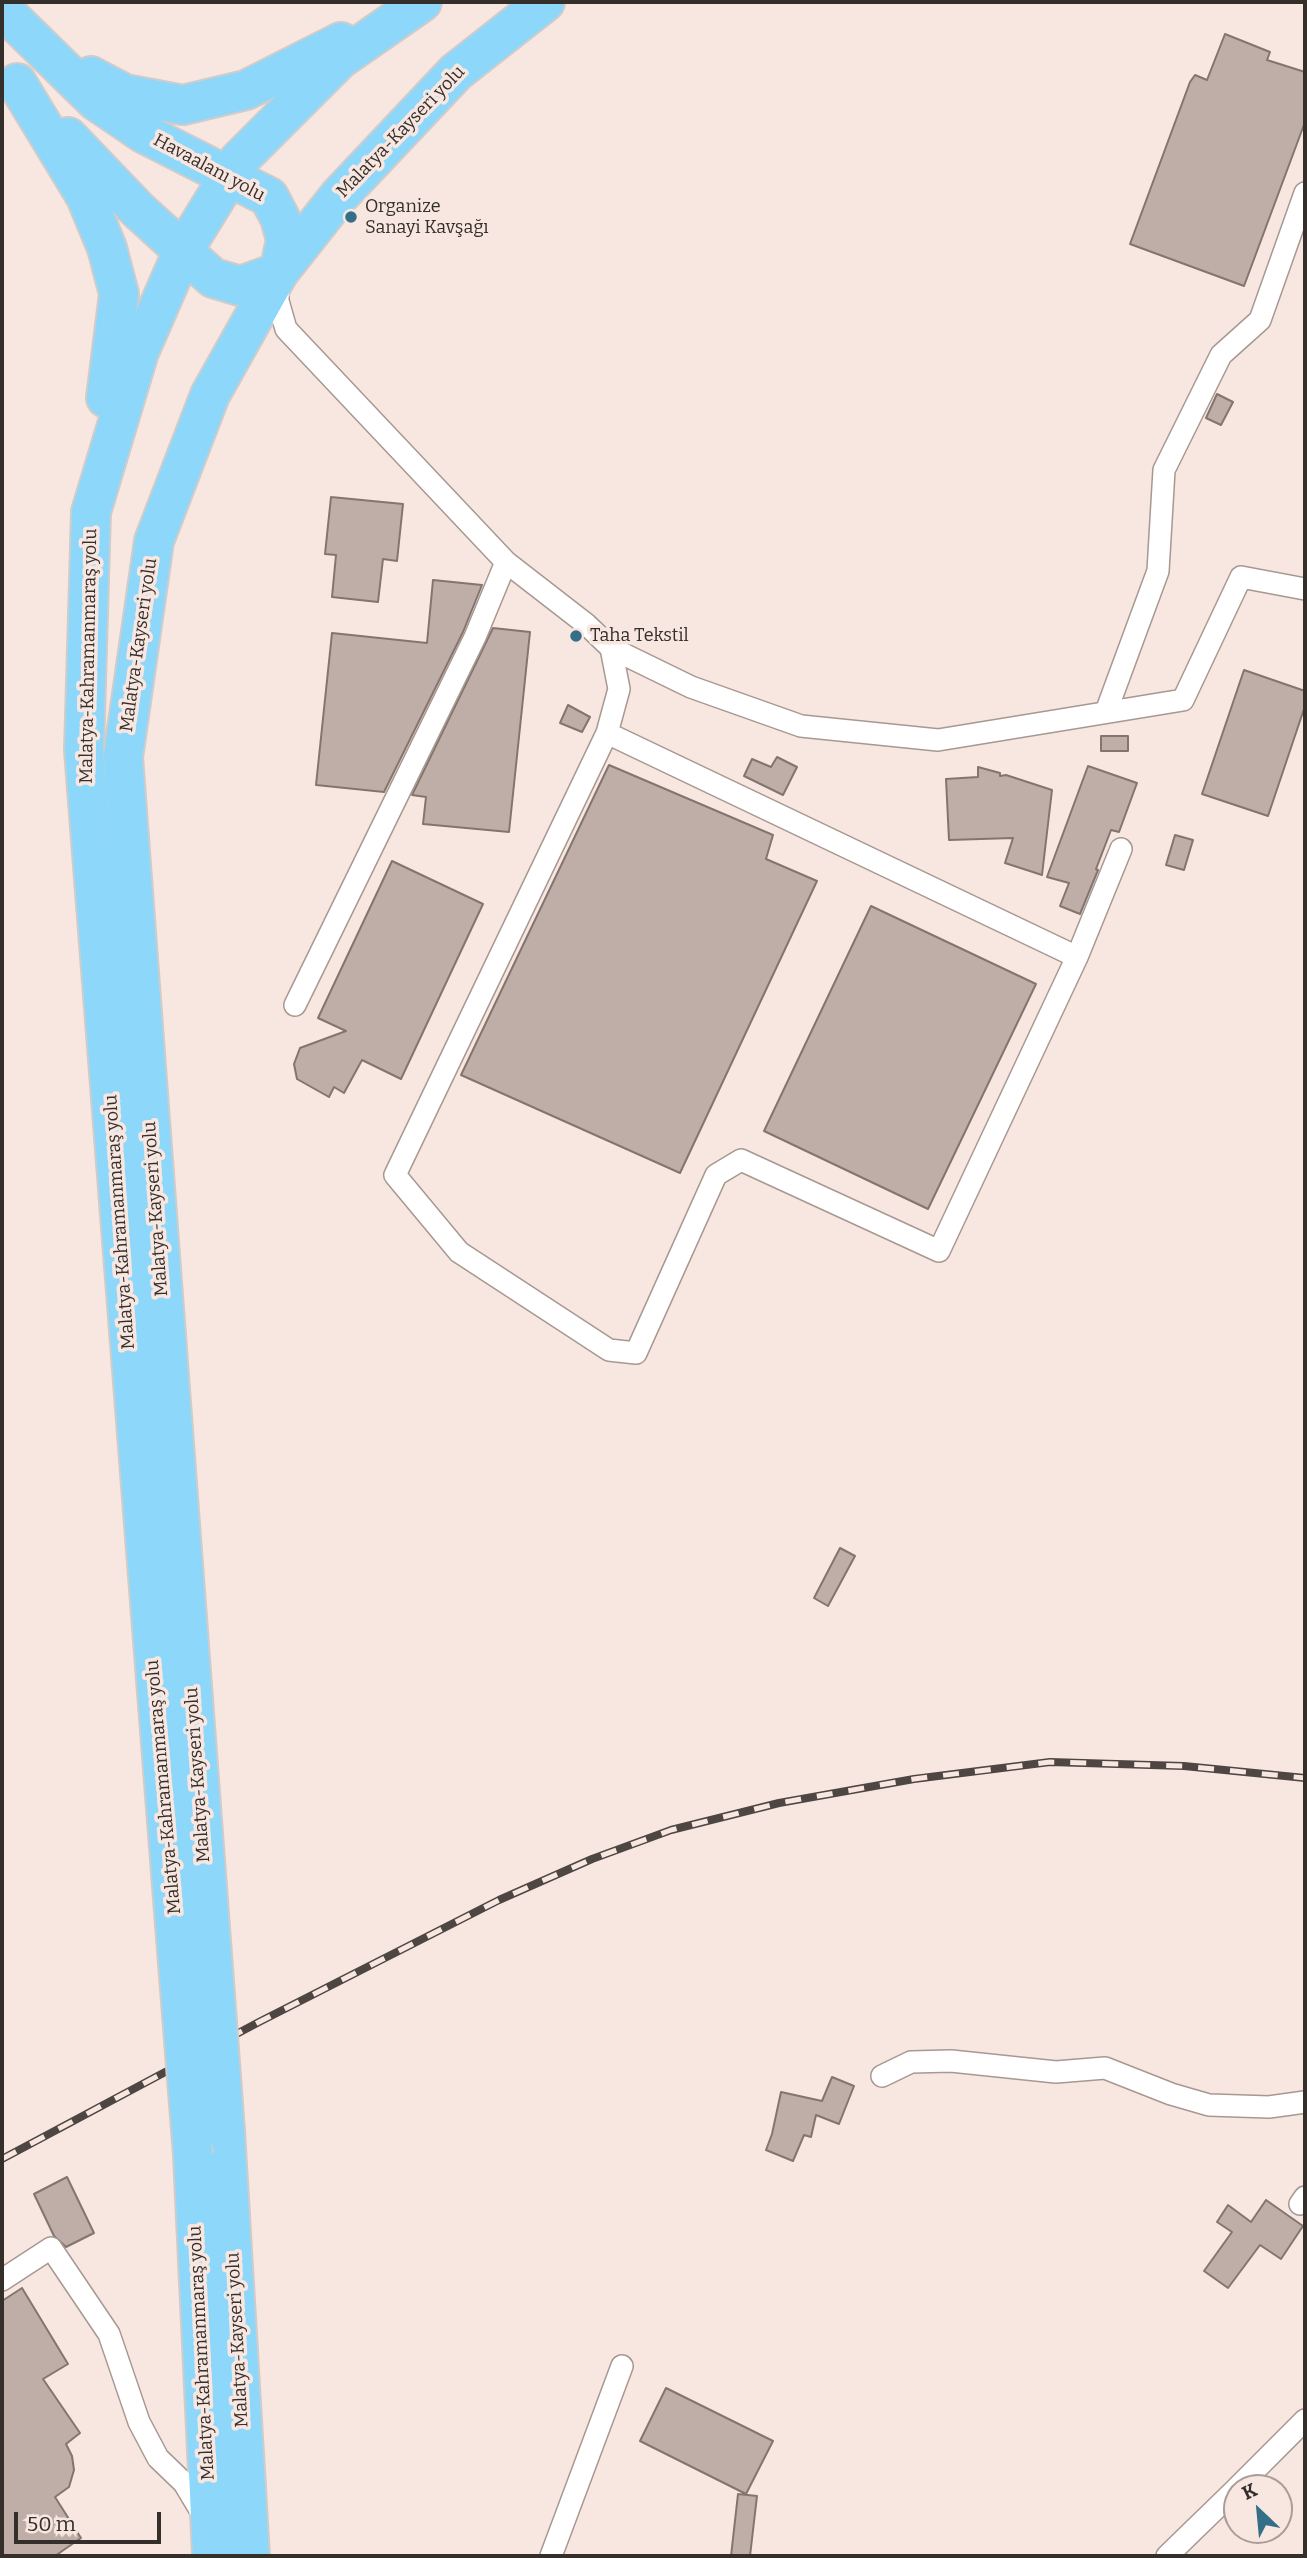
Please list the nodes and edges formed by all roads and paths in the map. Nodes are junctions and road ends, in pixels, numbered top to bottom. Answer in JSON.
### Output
{"nodes":[{"id":1,"x":421,"y":2,"type":"edge"},
{"id":2,"x":545,"y":2,"type":"edge"},
{"id":3,"x":2,"y":9,"type":"edge"},
{"id":4,"x":50,"y":55,"type":"junction"},
{"id":5,"x":9,"y":74,"type":"edge"},
{"id":6,"x":229,"y":178,"type":"junction"},
{"id":7,"x":1305,"y":193,"type":"edge"},
{"id":8,"x":183,"y":251,"type":"junction"},
{"id":9,"x":279,"y":272,"type":"junction"},
{"id":10,"x":92,"y":512,"type":"junction"},
{"id":11,"x":506,"y":562,"type":"junction"},
{"id":12,"x":1305,"y":589,"type":"edge"},
{"id":13,"x":611,"y":648,"type":"junction"},
{"id":14,"x":1106,"y":712,"type":"junction"},
{"id":15,"x":607,"y":733,"type":"junction"},
{"id":16,"x":1121,"y":849,"type":"dead end"},
{"id":17,"x":1077,"y":957,"type":"junction"},
{"id":18,"x":295,"y":1005,"type":"dead end"},
{"id":19,"x":199,"y":2012,"type":"junction"},
{"id":20,"x":882,"y":2076,"type":"dead end"},
{"id":21,"x":1305,"y":2102,"type":"edge"},
{"id":22,"x":2,"y":2280,"type":"edge"},
{"id":23,"x":622,"y":2366,"type":"dead end"},
{"id":24,"x":1305,"y":2420,"type":"edge"},
{"id":25,"x":1251,"y":2474,"type":"edge"},
{"id":26,"x":1223,"y":2502,"type":"edge"},
{"id":27,"x":211,"y":2542,"type":"edge"},
{"id":28,"x":250,"y":2556,"type":"edge"},
{"id":29,"x":551,"y":2556,"type":"edge"},
{"id":30,"x":1167,"y":2556,"type":"edge"}],
"edges":[{"from":1,"to":4,"type":"highway"},
{"from":1,"to":6,"type":"highway","name":"Malatya-Kahramanmaraş yolu"},
{"from":2,"to":9,"type":"highway","name":"Malatya-Kayseri yolu"},
{"from":3,"to":4,"type":"highway","name":"Havaalanı yolu"},
{"from":4,"to":6,"type":"highway","name":"Havaalanı yolu"},
{"from":5,"to":8,"type":"highway"},
{"from":5,"to":10,"type":"highway"},
{"from":6,"to":8,"type":"highway","name":"Malatya-Kahramanmaraş yolu"},
{"from":6,"to":9,"type":"highway","name":"Havaalanı yolu"},
{"from":7,"to":14,"type":"street"},
{"from":8,"to":9,"type":"highway"},
{"from":8,"to":10,"type":"highway","name":"Malatya-Kahramanmaraş yolu"},
{"from":9,"to":11,"type":"street"},
{"from":9,"to":19,"type":"highway","name":"Malatya-Kayseri yolu"},
{"from":10,"to":19,"type":"highway","name":"Malatya-Kahramanmaraş yolu"},
{"from":11,"to":13,"type":"street"},
{"from":11,"to":18,"type":"street"},
{"from":12,"to":14,"type":"street"},
{"from":13,"to":14,"type":"street"},
{"from":13,"to":15,"type":"street"},
{"from":15,"to":17,"type":"street"},
{"from":15,"to":17,"type":"street"},
{"from":16,"to":17,"type":"street"},
{"from":19,"to":27,"type":"highway","name":"Malatya-Kahramanmaraş yolu","bridge":true},
{"from":19,"to":28,"type":"highway","name":"Malatya-Kayseri yolu","bridge":true},
{"from":20,"to":21,"type":"street"},
{"from":22,"to":27,"type":"street"},
{"from":23,"to":29,"type":"street"},
{"from":24,"to":25,"type":"street"},
{"from":26,"to":30,"type":"street"}]}
